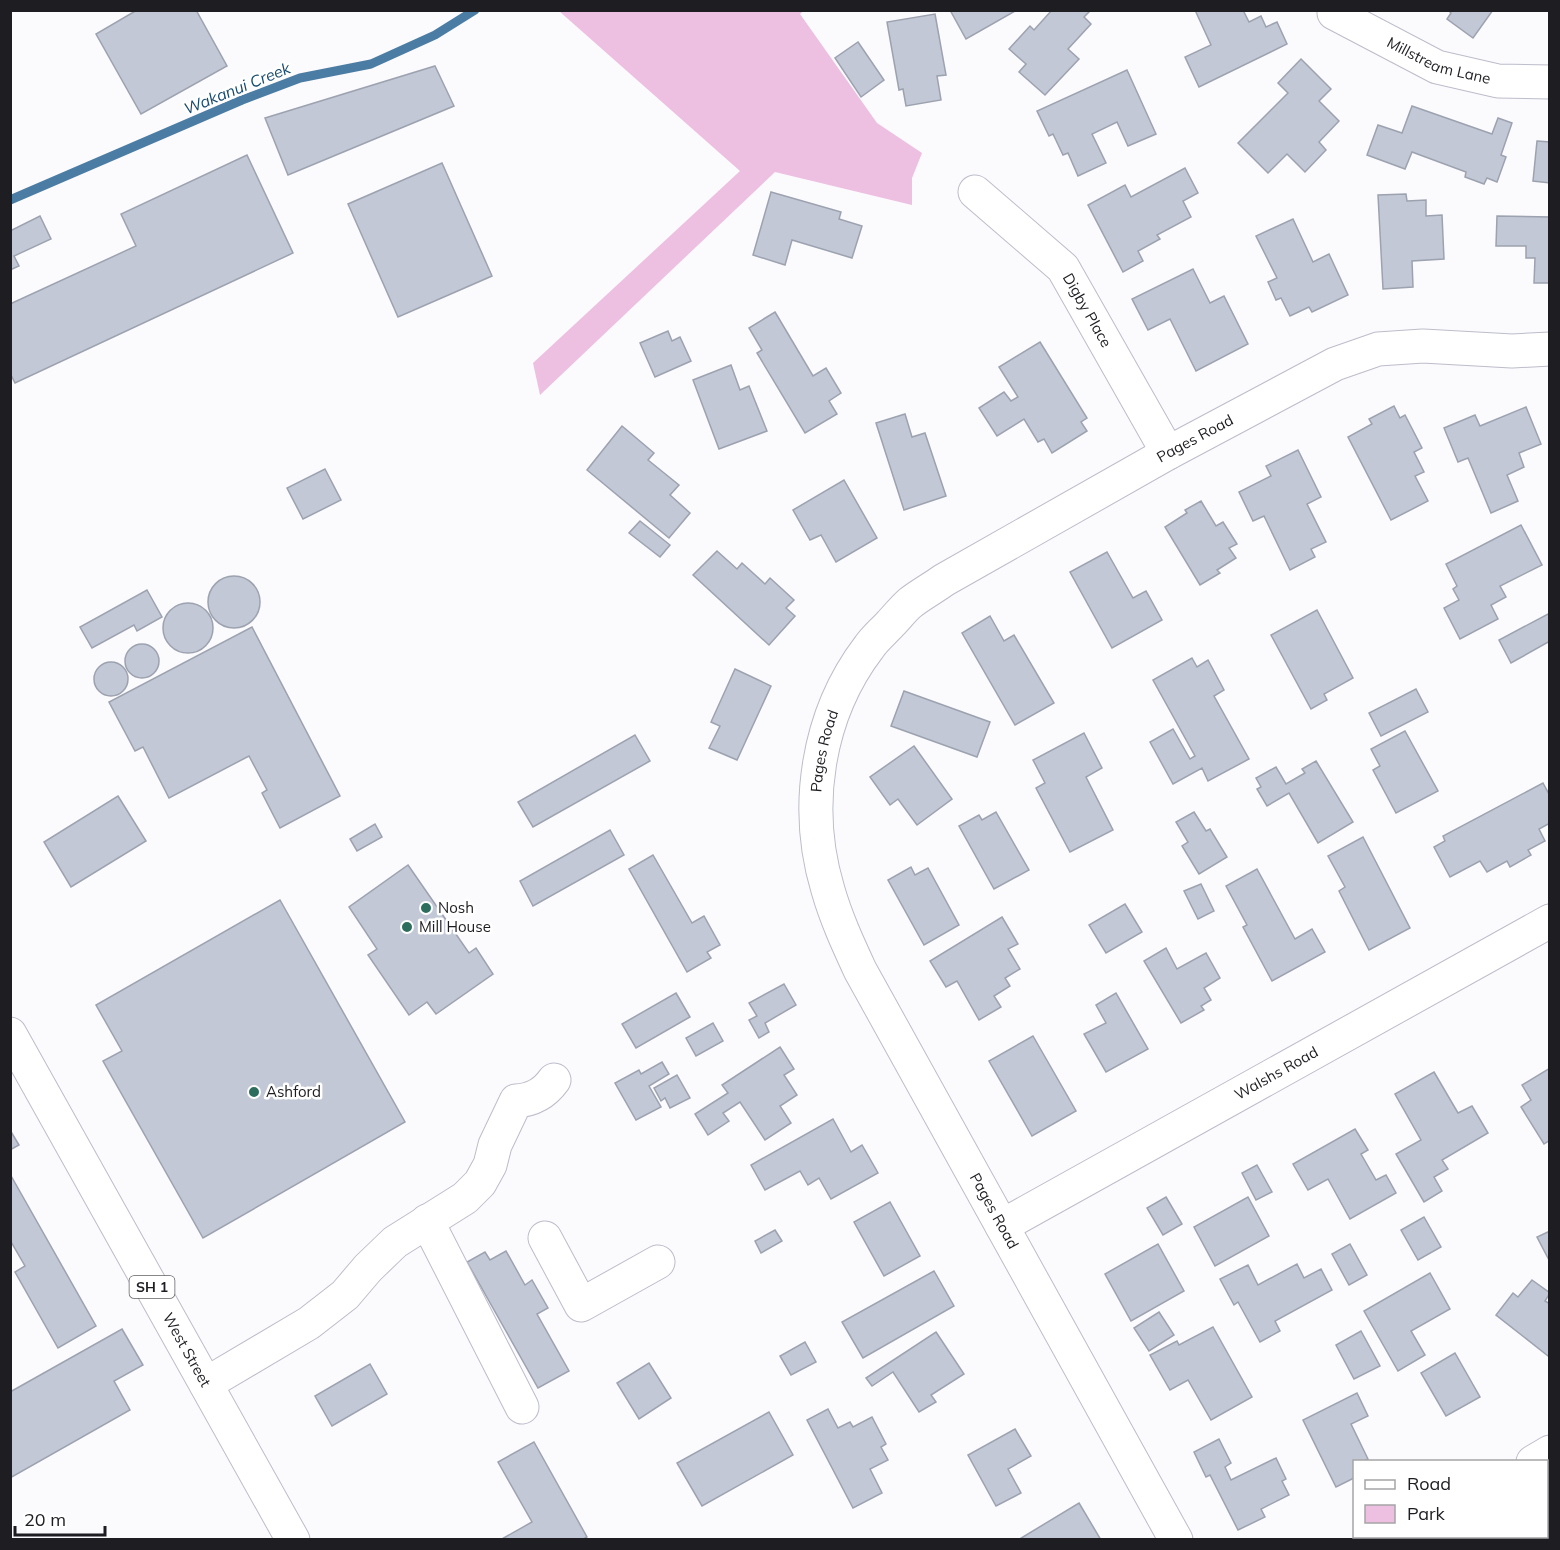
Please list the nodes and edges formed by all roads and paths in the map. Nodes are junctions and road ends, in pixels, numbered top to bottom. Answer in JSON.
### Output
{"nodes":[{"id":1,"x":1334,"y":13,"type":"dead end"},
{"id":2,"x":1550,"y":82,"type":"edge"},
{"id":3,"x":975,"y":192,"type":"dead end"},
{"id":4,"x":1550,"y":349,"type":"edge"},
{"id":5,"x":1168,"y":453,"type":"junction"},
{"id":6,"x":1550,"y":921,"type":"edge"},
{"id":7,"x":10,"y":1034,"type":"edge"},
{"id":8,"x":554,"y":1080,"type":"dead end"},
{"id":9,"x":427,"y":1221,"type":"junction"},
{"id":10,"x":1002,"y":1227,"type":"junction"},
{"id":11,"x":544,"y":1238,"type":"dead end"},
{"id":12,"x":658,"y":1262,"type":"dead end"},
{"id":13,"x":206,"y":1384,"type":"junction"},
{"id":14,"x":522,"y":1407,"type":"dead end"},
{"id":15,"x":1550,"y":1452,"type":"edge"},
{"id":16,"x":1535,"y":1460,"type":"edge"},
{"id":17,"x":293,"y":1539,"type":"edge"},
{"id":18,"x":1176,"y":1539,"type":"edge"}],
"edges":[{"from":1,"to":2,"type":"main road","name":"Millstream Lane"},
{"from":3,"to":5,"type":"main road","name":"Digby Place"},
{"from":4,"to":5,"type":"main road","name":"Pages Road"},
{"from":5,"to":10,"type":"main road","name":"Pages Road"},
{"from":6,"to":10,"type":"main road","name":"Walshs Road"},
{"from":7,"to":13,"type":"main road","name":"West Street","number":"SH 1"},
{"from":8,"to":9,"type":"main road"},
{"from":9,"to":13,"type":"main road"},
{"from":9,"to":14,"type":"main road"},
{"from":10,"to":18,"type":"main road","name":"Pages Road"},
{"from":11,"to":12,"type":"main road"},
{"from":13,"to":17,"type":"main road","name":"West Street","number":"SH 1"},
{"from":15,"to":16,"type":"main road"}]}
